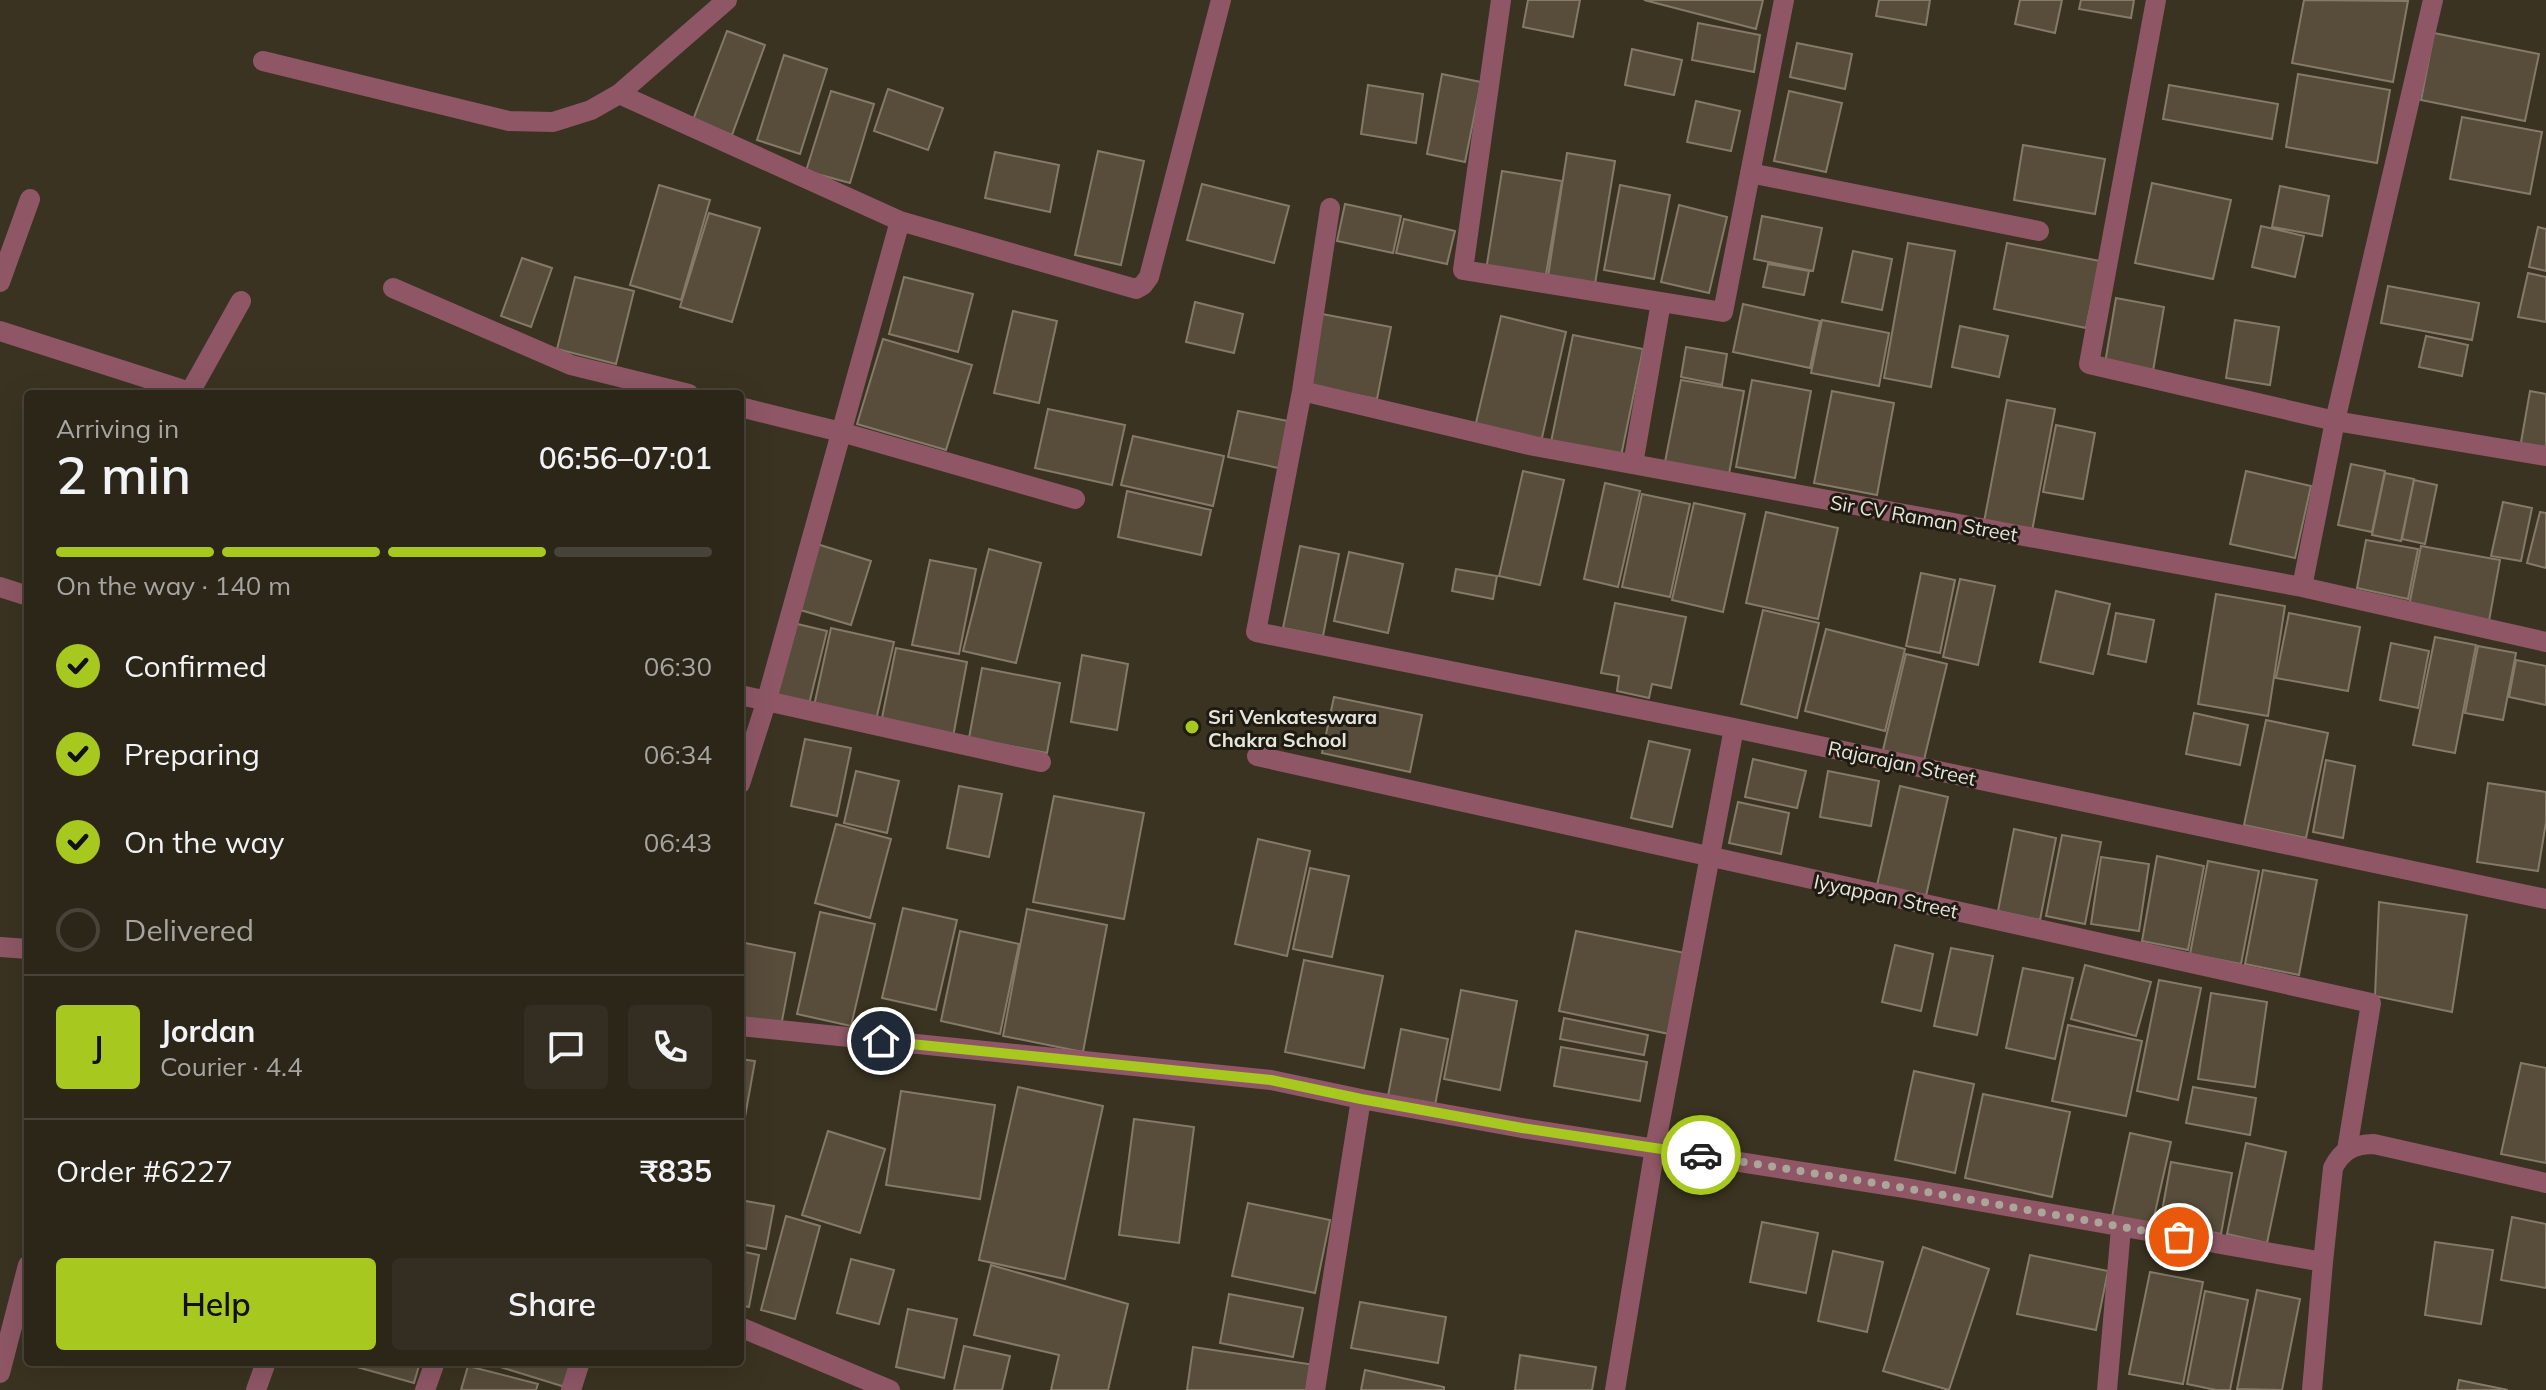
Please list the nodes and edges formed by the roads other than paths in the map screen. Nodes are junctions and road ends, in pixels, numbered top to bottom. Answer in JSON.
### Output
{"nodes":[{"id":1,"x":727,"y":0,"type":"edge"},
{"id":2,"x":1221,"y":0,"type":"edge"},
{"id":3,"x":1501,"y":0,"type":"edge"},
{"id":4,"x":1784,"y":0,"type":"edge"},
{"id":5,"x":2156,"y":0,"type":"edge"},
{"id":6,"x":2433,"y":0,"type":"edge"},
{"id":7,"x":263,"y":61,"type":"dead end"},
{"id":8,"x":619,"y":94,"type":"junction"},
{"id":9,"x":1750,"y":173,"type":"junction"},
{"id":10,"x":30,"y":199,"type":"dead end"},
{"id":11,"x":1330,"y":208,"type":"dead end"},
{"id":12,"x":900,"y":221,"type":"junction"},
{"id":13,"x":2039,"y":231,"type":"dead end"},
{"id":14,"x":0,"y":282,"type":"edge"},
{"id":15,"x":393,"y":288,"type":"dead end"},
{"id":16,"x":241,"y":301,"type":"dead end"},
{"id":17,"x":1661,"y":302,"type":"junction"},
{"id":18,"x":0,"y":331,"type":"edge"},
{"id":19,"x":180,"y":390,"type":"edge"},
{"id":20,"x":191,"y":390,"type":"edge"},
{"id":21,"x":673,"y":390,"type":"edge"},
{"id":22,"x":1302,"y":391,"type":"junction"},
{"id":23,"x":744,"y":408,"type":"edge"},
{"id":24,"x":2335,"y":421,"type":"junction"},
{"id":25,"x":841,"y":432,"type":"junction"},
{"id":26,"x":2546,"y":456,"type":"edge"},
{"id":27,"x":1633,"y":464,"type":"junction"},
{"id":28,"x":1075,"y":499,"type":"dead end"},
{"id":29,"x":0,"y":587,"type":"edge"},
{"id":30,"x":2302,"y":587,"type":"junction"},
{"id":31,"x":24,"y":595,"type":"edge"},
{"id":32,"x":2546,"y":642,"type":"edge"},
{"id":33,"x":744,"y":696,"type":"edge"},
{"id":34,"x":766,"y":703,"type":"junction"},
{"id":35,"x":1734,"y":728,"type":"junction"},
{"id":36,"x":1257,"y":756,"type":"dead end"},
{"id":37,"x":1041,"y":762,"type":"dead end"},
{"id":38,"x":744,"y":772,"type":"edge"},
{"id":39,"x":1708,"y":857,"type":"junction"},
{"id":40,"x":2546,"y":899,"type":"edge"},
{"id":41,"x":0,"y":947,"type":"edge"},
{"id":42,"x":24,"y":949,"type":"edge"},
{"id":43,"x":744,"y":1026,"type":"edge"},
{"id":44,"x":1361,"y":1099,"type":"junction"},
{"id":45,"x":1655,"y":1148,"type":"junction"},
{"id":46,"x":2347,"y":1150,"type":"junction"},
{"id":47,"x":2546,"y":1183,"type":"edge"},
{"id":48,"x":2121,"y":1228,"type":"junction"},
{"id":49,"x":2323,"y":1262,"type":"junction"},
{"id":50,"x":24,"y":1280,"type":"edge"},
{"id":51,"x":744,"y":1329,"type":"edge"},
{"id":52,"x":265,"y":1366,"type":"edge"},
{"id":53,"x":434,"y":1366,"type":"edge"},
{"id":54,"x":579,"y":1366,"type":"edge"},
{"id":55,"x":0,"y":1373,"type":"edge"},
{"id":56,"x":256,"y":1390,"type":"edge"},
{"id":57,"x":425,"y":1390,"type":"edge"},
{"id":58,"x":571,"y":1390,"type":"edge"},
{"id":59,"x":890,"y":1390,"type":"edge"},
{"id":60,"x":1315,"y":1390,"type":"edge"},
{"id":61,"x":1615,"y":1390,"type":"edge"},
{"id":62,"x":2107,"y":1390,"type":"edge"},
{"id":63,"x":2312,"y":1390,"type":"edge"}],
"edges":[{"from":1,"to":8,"type":"street"},
{"from":2,"to":12,"type":"street"},
{"from":3,"to":17,"type":"street"},
{"from":4,"to":9,"type":"street"},
{"from":5,"to":24,"type":"street"},
{"from":6,"to":24,"type":"street"},
{"from":7,"to":8,"type":"street"},
{"from":8,"to":12,"type":"street"},
{"from":9,"to":13,"type":"street"},
{"from":9,"to":17,"type":"street"},
{"from":10,"to":14,"type":"street"},
{"from":11,"to":22,"type":"street"},
{"from":12,"to":25,"type":"street"},
{"from":15,"to":21,"type":"street"},
{"from":16,"to":20,"type":"street"},
{"from":17,"to":27,"type":"street"},
{"from":18,"to":19,"type":"street"},
{"from":22,"to":27,"type":"street","name":"Sir CV Raman Street"},
{"from":22,"to":35,"type":"street","name":"Rajarajan Street"},
{"from":23,"to":25,"type":"street"},
{"from":24,"to":26,"type":"street"},
{"from":24,"to":30,"type":"street"},
{"from":25,"to":28,"type":"street"},
{"from":25,"to":34,"type":"street"},
{"from":27,"to":30,"type":"street","name":"Sir CV Raman Street"},
{"from":29,"to":31,"type":"street"},
{"from":30,"to":32,"type":"street","name":"Sir CV Raman Street"},
{"from":33,"to":34,"type":"street"},
{"from":34,"to":37,"type":"street"},
{"from":34,"to":38,"type":"street"},
{"from":35,"to":39,"type":"street"},
{"from":35,"to":40,"type":"street","name":"Rajarajan Street"},
{"from":36,"to":39,"type":"street","name":"Iyyappan Street"},
{"from":39,"to":45,"type":"street"},
{"from":39,"to":46,"type":"street","name":"Iyyappan Street"},
{"from":41,"to":42,"type":"street"},
{"from":43,"to":44,"type":"street"},
{"from":44,"to":45,"type":"street"},
{"from":44,"to":60,"type":"street"},
{"from":45,"to":48,"type":"street"},
{"from":45,"to":61,"type":"street"},
{"from":46,"to":47,"type":"street"},
{"from":46,"to":49,"type":"street"},
{"from":48,"to":49,"type":"street"},
{"from":48,"to":62,"type":"street"},
{"from":49,"to":63,"type":"street"},
{"from":50,"to":55,"type":"street"},
{"from":51,"to":59,"type":"street"},
{"from":52,"to":56,"type":"street"},
{"from":53,"to":57,"type":"street"},
{"from":54,"to":58,"type":"street"}]}
